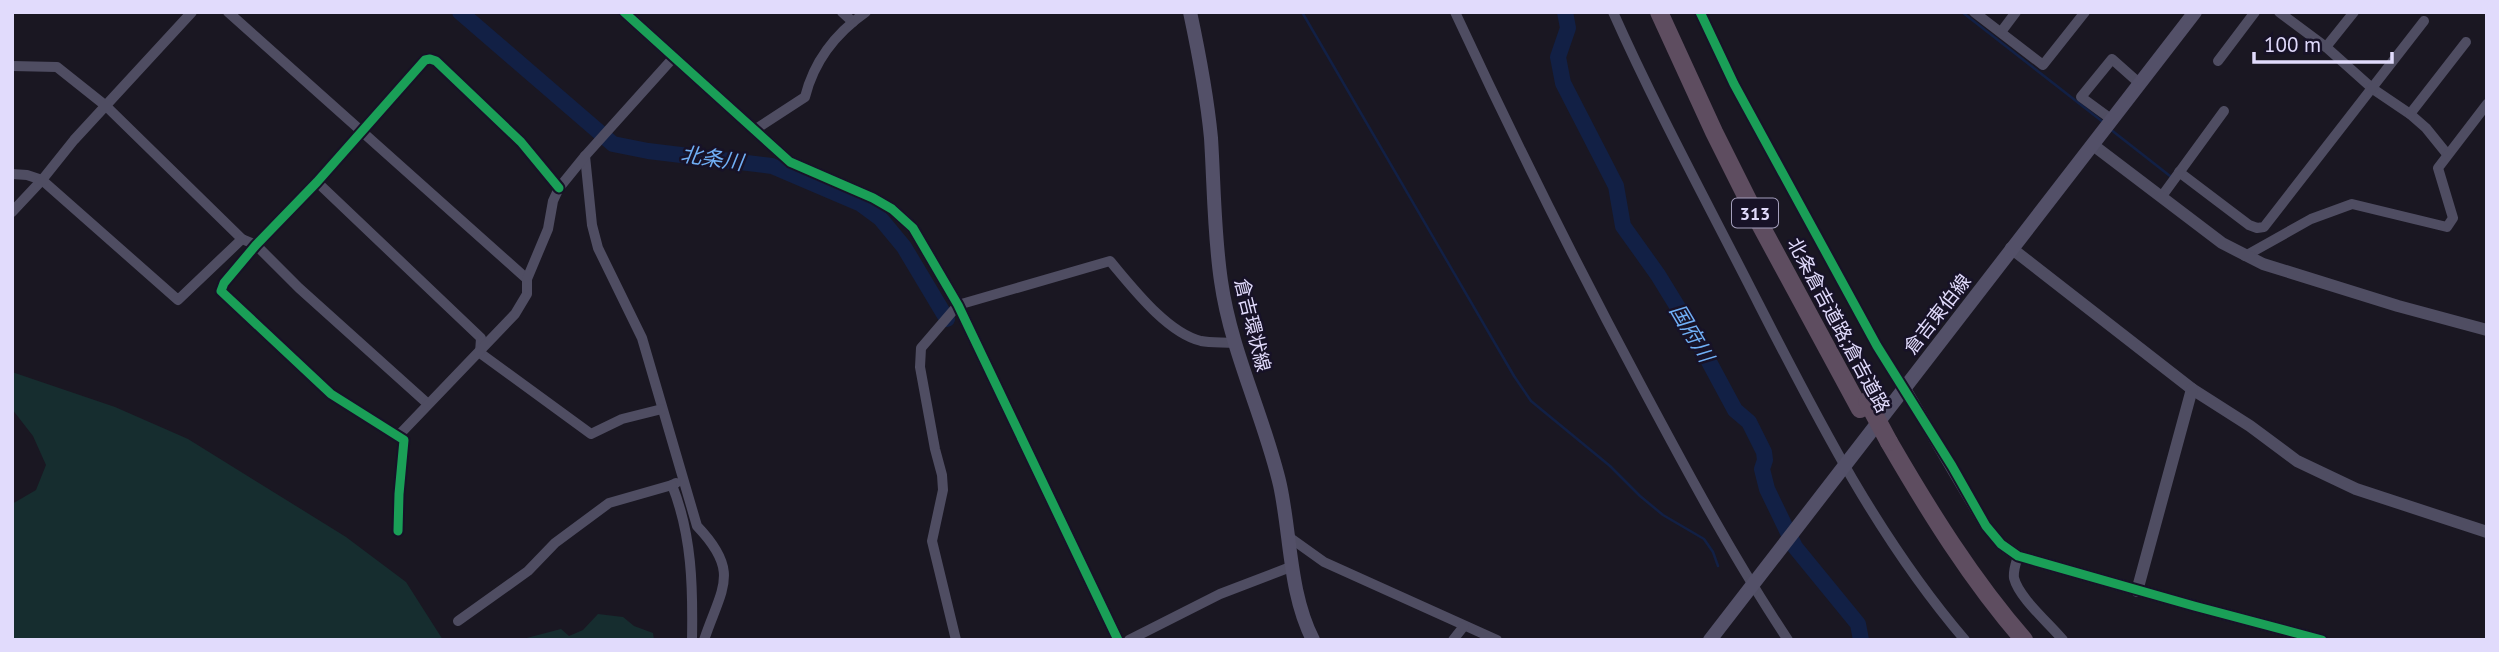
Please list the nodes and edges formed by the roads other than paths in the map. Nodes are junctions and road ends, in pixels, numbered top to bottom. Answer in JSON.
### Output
{"nodes":[{"id":1,"x":192,"y":12,"type":"edge"},
{"id":2,"x":228,"y":12,"type":"edge"},
{"id":3,"x":624,"y":12,"type":"edge"},
{"id":4,"x":842,"y":12,"type":"edge"},
{"id":5,"x":866,"y":12,"type":"edge"},
{"id":6,"x":1190,"y":12,"type":"edge"},
{"id":7,"x":1455,"y":12,"type":"edge"},
{"id":8,"x":1613,"y":12,"type":"edge"},
{"id":9,"x":1659,"y":12,"type":"edge"},
{"id":10,"x":1670,"y":12,"type":"edge"},
{"id":11,"x":1700,"y":12,"type":"edge"},
{"id":12,"x":1974,"y":12,"type":"edge"},
{"id":13,"x":2016,"y":12,"type":"edge"},
{"id":14,"x":2085,"y":12,"type":"edge"},
{"id":15,"x":2195,"y":12,"type":"edge"},
{"id":16,"x":2255,"y":12,"type":"edge"},
{"id":17,"x":2279,"y":12,"type":"edge"},
{"id":18,"x":2354,"y":12,"type":"edge"},
{"id":19,"x":2424,"y":21,"type":"dead end"},
{"id":20,"x":853,"y":22,"type":"junction"},
{"id":21,"x":2001,"y":32,"type":"junction"},
{"id":22,"x":2466,"y":42,"type":"dead end"},
{"id":23,"x":2326,"y":47,"type":"junction"},
{"id":24,"x":674,"y":57,"type":"junction"},
{"id":25,"x":2218,"y":61,"type":"dead end"},
{"id":26,"x":12,"y":66,"type":"edge"},
{"id":27,"x":2139,"y":83,"type":"junction"},
{"id":28,"x":2373,"y":89,"type":"junction"},
{"id":29,"x":2487,"y":104,"type":"edge"},
{"id":30,"x":106,"y":106,"type":"junction"},
{"id":31,"x":2224,"y":111,"type":"dead end"},
{"id":32,"x":2410,"y":114,"type":"junction"},
{"id":33,"x":2112,"y":119,"type":"junction"},
{"id":34,"x":756,"y":129,"type":"junction"},
{"id":35,"x":361,"y":132,"type":"junction"},
{"id":36,"x":2093,"y":145,"type":"junction"},
{"id":37,"x":2446,"y":154,"type":"junction"},
{"id":38,"x":585,"y":156,"type":"junction"},
{"id":39,"x":2179,"y":172,"type":"junction"},
{"id":40,"x":12,"y":174,"type":"edge"},
{"id":41,"x":42,"y":180,"type":"junction"},
{"id":42,"x":317,"y":182,"type":"junction"},
{"id":43,"x":559,"y":188,"type":"junction"},
{"id":44,"x":2162,"y":196,"type":"junction"},
{"id":45,"x":12,"y":212,"type":"edge"},
{"id":46,"x":242,"y":239,"type":"junction"},
{"id":47,"x":256,"y":245,"type":"junction"},
{"id":48,"x":2011,"y":248,"type":"junction"},
{"id":49,"x":2245,"y":256,"type":"junction"},
{"id":50,"x":527,"y":279,"type":"junction"},
{"id":51,"x":958,"y":305,"type":"junction"},
{"id":52,"x":2487,"y":330,"type":"edge"},
{"id":53,"x":1234,"y":343,"type":"junction"},
{"id":54,"x":480,"y":353,"type":"junction"},
{"id":55,"x":1904,"y":387,"type":"junction"},
{"id":56,"x":2192,"y":390,"type":"junction"},
{"id":57,"x":428,"y":404,"type":"junction"},
{"id":58,"x":1863,"y":405,"type":"junction"},
{"id":59,"x":662,"y":409,"type":"junction"},
{"id":60,"x":399,"y":435,"type":"junction"},
{"id":61,"x":1885,"y":445,"type":"junction"},
{"id":62,"x":1845,"y":463,"type":"junction"},
{"id":63,"x":683,"y":480,"type":"junction"},
{"id":64,"x":672,"y":485,"type":"junction"},
{"id":65,"x":398,"y":531,"type":"dead end"},
{"id":66,"x":2487,"y":532,"type":"edge"},
{"id":67,"x":1289,"y":537,"type":"junction"},
{"id":68,"x":2018,"y":556,"type":"junction"},
{"id":69,"x":1293,"y":566,"type":"junction"},
{"id":70,"x":1757,"y":578,"type":"junction"},
{"id":71,"x":2137,"y":590,"type":"junction"},
{"id":72,"x":458,"y":621,"type":"dead end"},
{"id":73,"x":1464,"y":625,"type":"junction"},
{"id":74,"x":692,"y":640,"type":"edge"},
{"id":75,"x":704,"y":640,"type":"edge"},
{"id":76,"x":956,"y":640,"type":"edge"},
{"id":77,"x":1118,"y":640,"type":"edge"},
{"id":78,"x":1129,"y":640,"type":"edge"},
{"id":79,"x":1313,"y":640,"type":"edge"},
{"id":80,"x":1453,"y":640,"type":"edge"},
{"id":81,"x":1497,"y":640,"type":"edge"},
{"id":82,"x":1710,"y":640,"type":"edge"},
{"id":83,"x":1788,"y":640,"type":"edge"},
{"id":84,"x":1965,"y":640,"type":"edge"},
{"id":85,"x":2013,"y":640,"type":"edge"},
{"id":86,"x":2024,"y":640,"type":"edge"},
{"id":87,"x":2063,"y":640,"type":"edge"},
{"id":88,"x":2322,"y":640,"type":"edge"}],
"edges":[{"from":1,"to":30,"type":"street"},
{"from":2,"to":35,"type":"street"},
{"from":3,"to":24,"type":"street"},
{"from":4,"to":20,"type":"street"},
{"from":5,"to":20,"type":"street"},
{"from":6,"to":53,"type":"main road","name":"倉吉環状線"},
{"from":7,"to":70,"type":"street"},
{"from":8,"to":62,"type":"street"},
{"from":9,"to":58,"type":"highway","name":"北条倉吉道路;倉吉道路","number":"313"},
{"from":10,"to":58,"type":"highway","name":"北条倉吉道路;倉吉道路","number":"313"},
{"from":11,"to":55,"type":"street"},
{"from":12,"to":21,"type":"street"},
{"from":13,"to":21,"type":"street"},
{"from":14,"to":21,"type":"street"},
{"from":15,"to":27,"type":"main road","name":"倉吉東伯線"},
{"from":16,"to":25,"type":"street"},
{"from":17,"to":23,"type":"street"},
{"from":18,"to":23,"type":"street"},
{"from":19,"to":28,"type":"street"},
{"from":20,"to":34,"type":"street"},
{"from":22,"to":32,"type":"street"},
{"from":23,"to":28,"type":"street"},
{"from":24,"to":34,"type":"street"},
{"from":24,"to":38,"type":"street"},
{"from":26,"to":30,"type":"street"},
{"from":27,"to":33,"type":"main road","name":"倉吉東伯線"},
{"from":27,"to":33,"type":"street"},
{"from":28,"to":32,"type":"street"},
{"from":28,"to":39,"type":"street"},
{"from":29,"to":37,"type":"street"},
{"from":30,"to":41,"type":"street"},
{"from":30,"to":46,"type":"street"},
{"from":31,"to":39,"type":"street"},
{"from":32,"to":37,"type":"street"},
{"from":33,"to":36,"type":"main road","name":"倉吉東伯線"},
{"from":34,"to":51,"type":"street"},
{"from":35,"to":42,"type":"street"},
{"from":35,"to":43,"type":"street"},
{"from":35,"to":50,"type":"street"},
{"from":36,"to":44,"type":"street"},
{"from":36,"to":48,"type":"main road","name":"倉吉東伯線"},
{"from":37,"to":49,"type":"street"},
{"from":38,"to":43,"type":"street"},
{"from":38,"to":59,"type":"street"},
{"from":39,"to":44,"type":"street"},
{"from":40,"to":41,"type":"street"},
{"from":41,"to":45,"type":"street"},
{"from":41,"to":46,"type":"street"},
{"from":42,"to":47,"type":"street"},
{"from":42,"to":54,"type":"street"},
{"from":43,"to":50,"type":"street"},
{"from":44,"to":49,"type":"street"},
{"from":46,"to":47,"type":"street"},
{"from":47,"to":57,"type":"street"},
{"from":47,"to":60,"type":"street"},
{"from":48,"to":55,"type":"main road","name":"倉吉東伯線"},
{"from":48,"to":56,"type":"street"},
{"from":49,"to":52,"type":"street"},
{"from":50,"to":54,"type":"street"},
{"from":51,"to":53,"type":"street"},
{"from":51,"to":76,"type":"street"},
{"from":51,"to":77,"type":"street"},
{"from":53,"to":67,"type":"main road","name":"倉吉環状線"},
{"from":54,"to":57,"type":"street"},
{"from":54,"to":59,"type":"street"},
{"from":55,"to":62,"type":"main road","name":"倉吉東伯線"},
{"from":55,"to":68,"type":"street"},
{"from":56,"to":66,"type":"street"},
{"from":56,"to":71,"type":"street"},
{"from":57,"to":60,"type":"street"},
{"from":58,"to":61,"type":"highway","name":"北条倉吉道路;倉吉道路","number":"313","bridge":true},
{"from":59,"to":63,"type":"street"},
{"from":60,"to":65,"type":"street"},
{"from":61,"to":85,"type":"highway","name":"北条倉吉道路;倉吉道路","number":"313"},
{"from":61,"to":86,"type":"highway","name":"北条倉吉道路;倉吉道路","number":"313"},
{"from":62,"to":70,"type":"main road","name":"倉吉東伯線"},
{"from":62,"to":84,"type":"street"},
{"from":63,"to":64,"type":"street"},
{"from":63,"to":75,"type":"street"},
{"from":64,"to":72,"type":"street"},
{"from":64,"to":74,"type":"street"},
{"from":67,"to":69,"type":"main road","name":"倉吉環状線"},
{"from":67,"to":73,"type":"street"},
{"from":68,"to":71,"type":"street"},
{"from":68,"to":87,"type":"street"},
{"from":69,"to":78,"type":"street"},
{"from":69,"to":79,"type":"main road","name":"倉吉環状線"},
{"from":70,"to":82,"type":"main road","name":"倉吉東伯線"},
{"from":70,"to":83,"type":"street"},
{"from":71,"to":88,"type":"street"},
{"from":73,"to":80,"type":"street"},
{"from":73,"to":81,"type":"street"}]}
